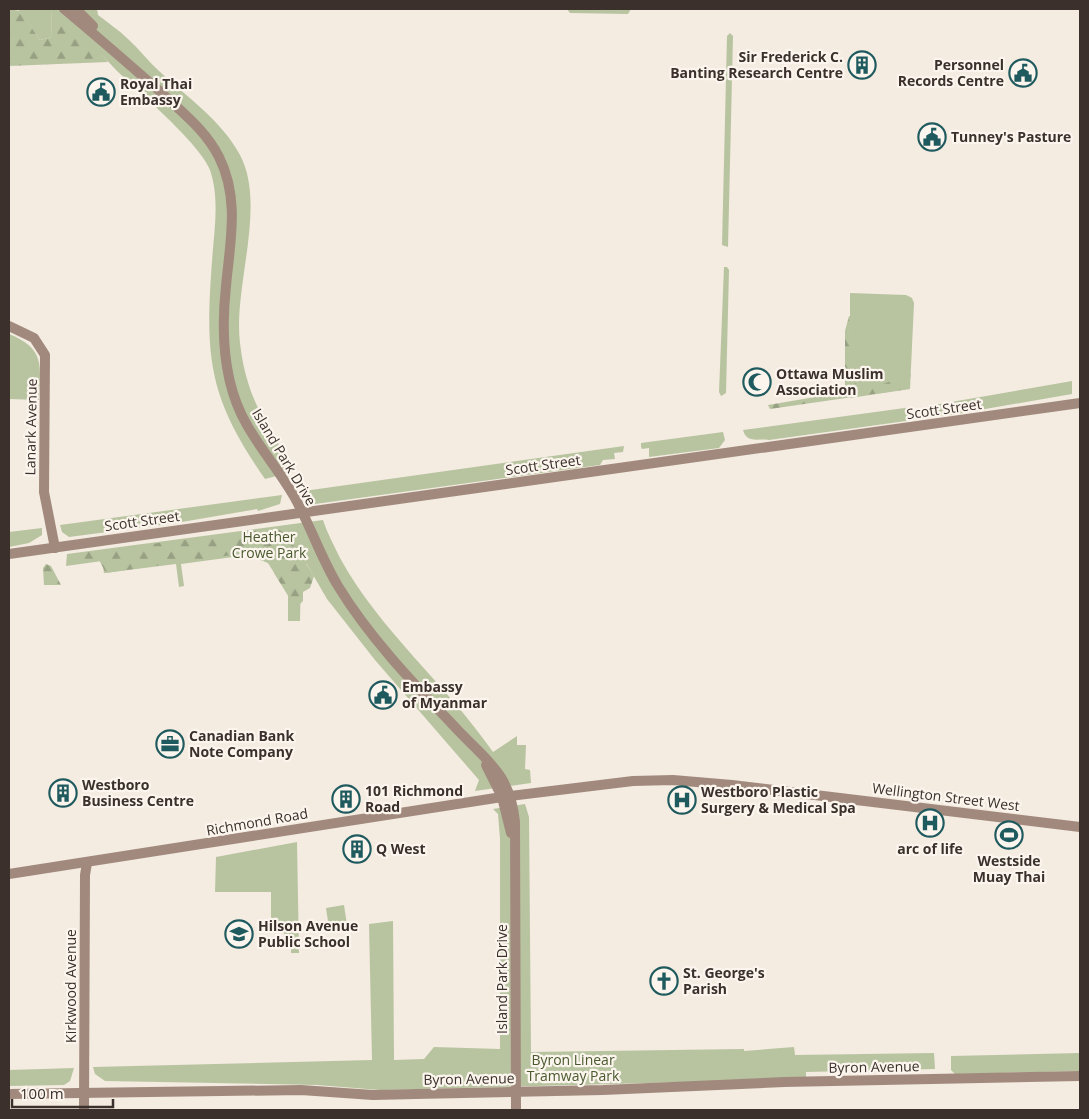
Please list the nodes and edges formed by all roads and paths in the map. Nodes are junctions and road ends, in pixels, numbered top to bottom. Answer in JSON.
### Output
{"nodes":[{"id":1,"x":64,"y":9,"type":"edge"},
{"id":2,"x":76,"y":9,"type":"edge"},
{"id":3,"x":110,"y":46,"type":"junction"},
{"id":4,"x":9,"y":326,"type":"edge"},
{"id":5,"x":1080,"y":402,"type":"edge"},
{"id":6,"x":302,"y":512,"type":"junction"},
{"id":7,"x":55,"y":548,"type":"junction"},
{"id":8,"x":9,"y":554,"type":"edge"},
{"id":9,"x":507,"y":796,"type":"junction"},
{"id":10,"x":1080,"y":827,"type":"edge"},
{"id":11,"x":87,"y":863,"type":"junction"},
{"id":12,"x":9,"y":874,"type":"edge"},
{"id":13,"x":1080,"y":1076,"type":"edge"},
{"id":14,"x":516,"y":1092,"type":"junction"},
{"id":15,"x":9,"y":1094,"type":"edge"},
{"id":16,"x":84,"y":1094,"type":"junction"},
{"id":17,"x":84,"y":1110,"type":"edge"},
{"id":18,"x":516,"y":1110,"type":"edge"}],
"edges":[{"from":1,"to":3,"type":"main road","name":"Island Park Drive"},
{"from":2,"to":3,"type":"main road","name":"Island Park Drive"},
{"from":3,"to":6,"type":"main road","name":"Island Park Drive"},
{"from":4,"to":7,"type":"main road","name":"Lanark Avenue"},
{"from":5,"to":6,"type":"main road","name":"Scott Street"},
{"from":6,"to":7,"type":"main road","name":"Scott Street"},
{"from":6,"to":9,"type":"main road","name":"Island Park Drive"},
{"from":7,"to":8,"type":"main road","name":"Scott Street"},
{"from":9,"to":10,"type":"main road","name":"Wellington Street West"},
{"from":9,"to":11,"type":"main road","name":"Richmond Road"},
{"from":9,"to":14,"type":"main road","name":"Island Park Drive"},
{"from":11,"to":12,"type":"main road","name":"Richmond Road"},
{"from":11,"to":16,"type":"main road","name":"Kirkwood Avenue"},
{"from":13,"to":14,"type":"main road","name":"Byron Avenue"},
{"from":14,"to":16,"type":"main road","name":"Byron Avenue"},
{"from":14,"to":18,"type":"main road","name":"Island Park Drive"},
{"from":15,"to":16,"type":"main road","name":"Byron Avenue"},
{"from":16,"to":17,"type":"main road","name":"Kirkwood Avenue"}]}
